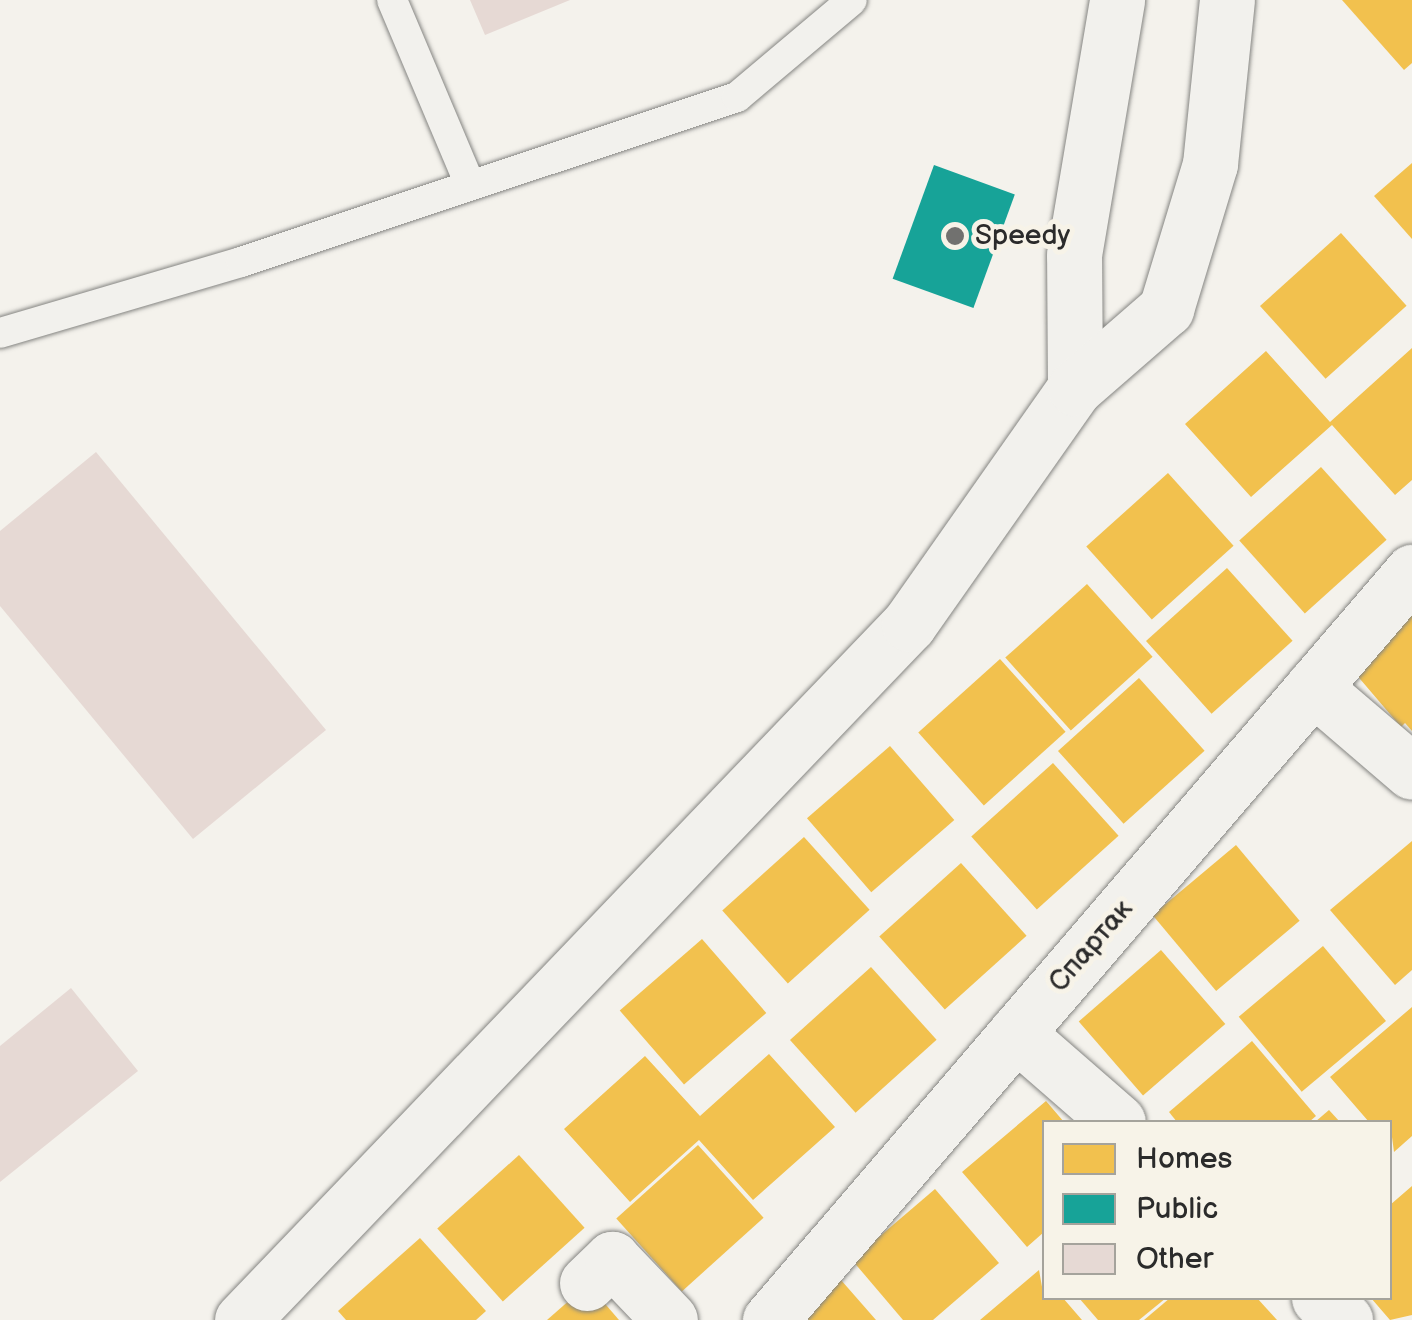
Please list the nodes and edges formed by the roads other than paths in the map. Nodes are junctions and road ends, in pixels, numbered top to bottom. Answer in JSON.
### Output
{"nodes":[{"id":1,"x":392,"y":0,"type":"edge"},
{"id":2,"x":852,"y":0,"type":"edge"},
{"id":3,"x":1117,"y":0,"type":"edge"},
{"id":4,"x":1227,"y":0,"type":"edge"},
{"id":5,"x":470,"y":185,"type":"junction"},
{"id":6,"x":0,"y":334,"type":"edge"},
{"id":7,"x":1076,"y":388,"type":"junction"},
{"id":8,"x":1412,"y":572,"type":"edge"},
{"id":9,"x":1313,"y":687,"type":"junction"},
{"id":10,"x":1412,"y":772,"type":"edge"},
{"id":11,"x":1016,"y":1034,"type":"junction"},
{"id":12,"x":1116,"y":1120,"type":"edge"},
{"id":13,"x":587,"y":1283,"type":"dead end"},
{"id":14,"x":1322,"y":1300,"type":"edge"},
{"id":15,"x":242,"y":1320,"type":"edge"},
{"id":16,"x":670,"y":1320,"type":"edge"},
{"id":17,"x":770,"y":1320,"type":"edge"},
{"id":18,"x":1345,"y":1320,"type":"edge"}],
"edges":[{"from":1,"to":5,"type":"lane"},
{"from":2,"to":5,"type":"lane"},
{"from":3,"to":7,"type":"street"},
{"from":4,"to":7,"type":"street"},
{"from":5,"to":6,"type":"lane"},
{"from":7,"to":15,"type":"street"},
{"from":8,"to":9,"type":"street","name":"Спартак"},
{"from":9,"to":10,"type":"street"},
{"from":9,"to":11,"type":"street","name":"Спартак"},
{"from":11,"to":12,"type":"street"},
{"from":11,"to":17,"type":"street","name":"Спартак"},
{"from":13,"to":16,"type":"street"},
{"from":14,"to":18,"type":"street"}]}
